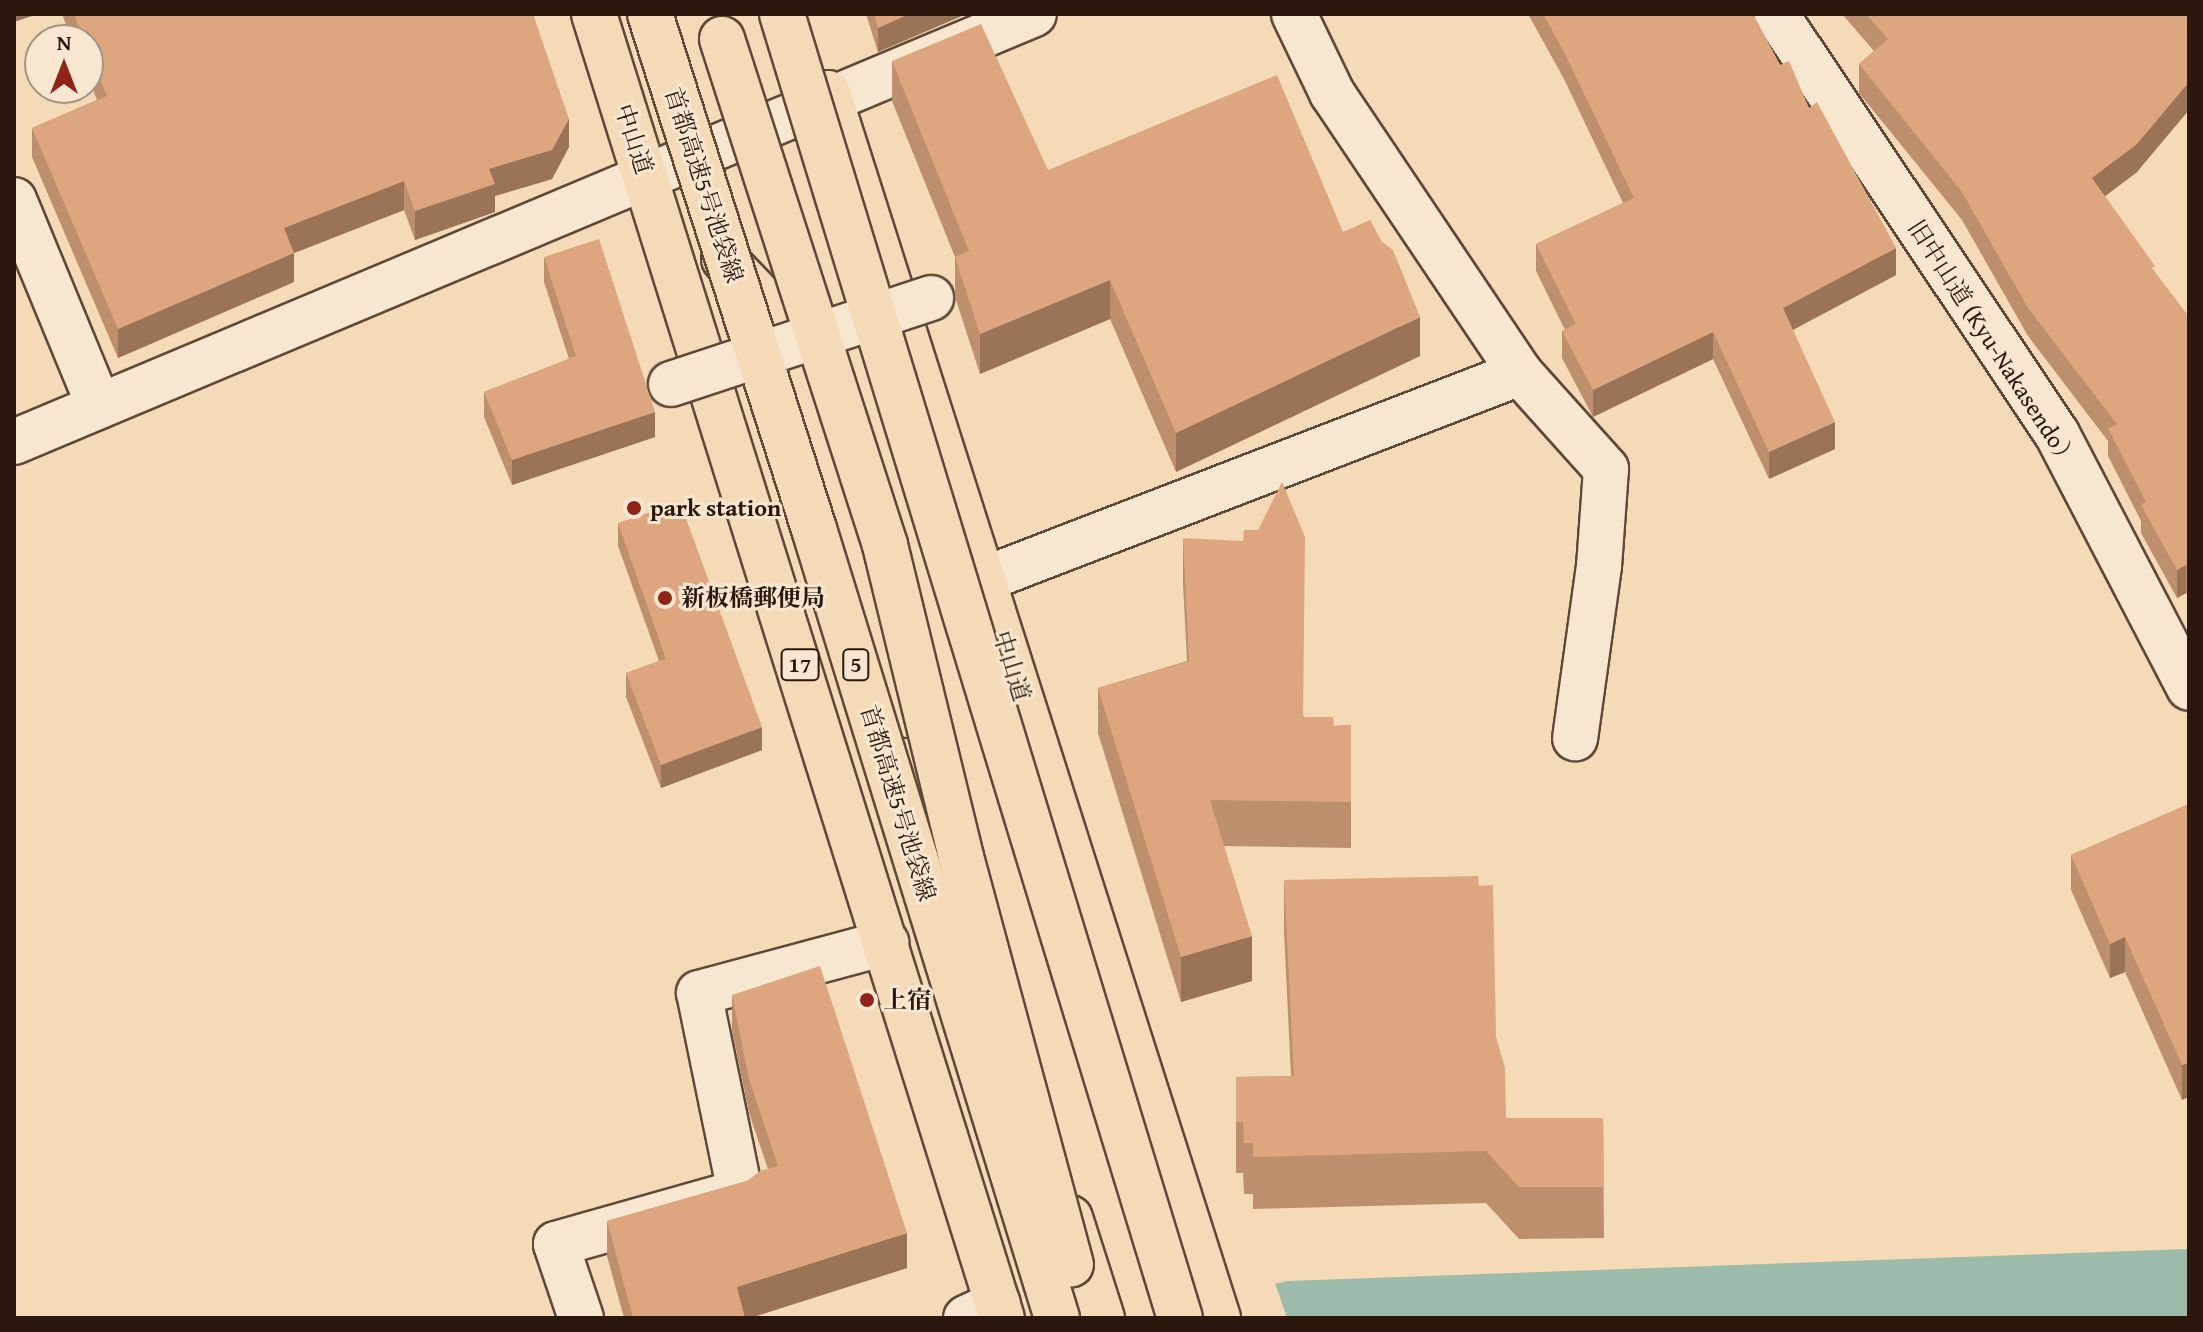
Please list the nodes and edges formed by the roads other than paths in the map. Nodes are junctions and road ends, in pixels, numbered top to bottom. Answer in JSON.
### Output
{"nodes":[{"id":1,"x":594,"y":14,"type":"edge"},
{"id":2,"x":650,"y":14,"type":"edge"},
{"id":3,"x":714,"y":14,"type":"edge"},
{"id":4,"x":782,"y":14,"type":"edge"},
{"id":5,"x":803,"y":14,"type":"edge"},
{"id":6,"x":1034,"y":14,"type":"edge"},
{"id":7,"x":1294,"y":14,"type":"edge"},
{"id":8,"x":1776,"y":14,"type":"edge"},
{"id":9,"x":829,"y":97,"type":"junction"},
{"id":10,"x":647,"y":179,"type":"junction"},
{"id":11,"x":14,"y":200,"type":"edge"},
{"id":12,"x":931,"y":298,"type":"dead end"},
{"id":13,"x":1520,"y":373,"type":"junction"},
{"id":14,"x":671,"y":384,"type":"dead end"},
{"id":15,"x":99,"y":406,"type":"junction"},
{"id":16,"x":14,"y":442,"type":"edge"},
{"id":17,"x":985,"y":579,"type":"junction"},
{"id":18,"x":2189,"y":688,"type":"edge"},
{"id":19,"x":1575,"y":738,"type":"dead end"},
{"id":20,"x":886,"y":943,"type":"junction"},
{"id":21,"x":989,"y":1313,"type":"edge"},
{"id":22,"x":581,"y":1318,"type":"edge"},
{"id":23,"x":1057,"y":1318,"type":"edge"},
{"id":24,"x":1086,"y":1318,"type":"edge"},
{"id":25,"x":1102,"y":1318,"type":"edge"},
{"id":26,"x":1180,"y":1318,"type":"edge"},
{"id":27,"x":1218,"y":1318,"type":"edge"}],
"edges":[{"from":1,"to":10,"type":"highway","name":"中山道","number":"17"},
{"from":2,"to":23,"type":"highway","name":"首都高速5号池袋線","number":"5","bridge":true},
{"from":3,"to":24,"type":"highway","bridge":true},
{"from":4,"to":26,"type":"highway","bridge":true},
{"from":5,"to":9,"type":"highway","name":"中山道"},
{"from":6,"to":9,"type":"street"},
{"from":7,"to":13,"type":"street"},
{"from":8,"to":18,"type":"street","name":"旧中山道 (Kyu-Nakasendo）"},
{"from":9,"to":10,"type":"street"},
{"from":9,"to":17,"type":"highway","name":"中山道"},
{"from":10,"to":15,"type":"street"},
{"from":10,"to":20,"type":"highway","name":"中山道","number":"17"},
{"from":10,"to":25,"type":"highway","bridge":true},
{"from":11,"to":15,"type":"street"},
{"from":12,"to":14,"type":"street","bridge":true},
{"from":13,"to":17,"type":"street"},
{"from":13,"to":19,"type":"street"},
{"from":15,"to":16,"type":"street"},
{"from":17,"to":27,"type":"highway","name":"中山道"},
{"from":20,"to":21,"type":"highway","name":"中山道","number":"17"},
{"from":20,"to":22,"type":"street"}]}
